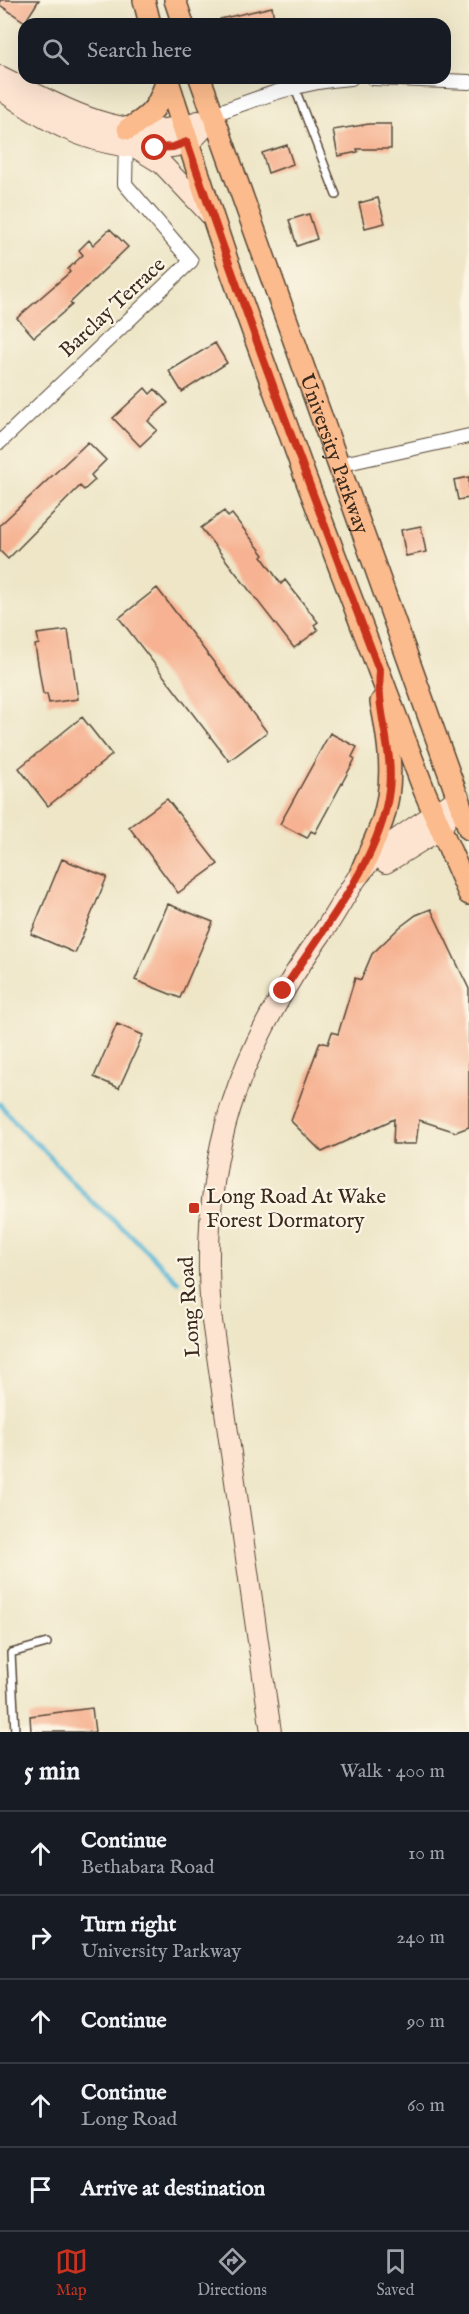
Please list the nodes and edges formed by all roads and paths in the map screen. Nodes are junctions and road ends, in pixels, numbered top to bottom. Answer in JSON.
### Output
{"nodes":[{"id":1,"x":144,"y":0,"type":"edge"},
{"id":2,"x":176,"y":0,"type":"edge"},
{"id":3,"x":148,"y":18,"type":"edge"},
{"id":4,"x":181,"y":18,"type":"edge"},
{"id":5,"x":0,"y":76,"type":"edge"},
{"id":6,"x":451,"y":81,"type":"edge"},
{"id":7,"x":469,"y":82,"type":"edge"},
{"id":8,"x":165,"y":84,"type":"edge"},
{"id":9,"x":169,"y":84,"type":"edge"},
{"id":10,"x":203,"y":84,"type":"edge"},
{"id":11,"x":308,"y":84,"type":"edge"},
{"id":12,"x":294,"y":86,"type":"junction"},
{"id":13,"x":0,"y":89,"type":"edge"},
{"id":14,"x":214,"y":114,"type":"junction"},
{"id":15,"x":184,"y":134,"type":"junction"},
{"id":16,"x":130,"y":142,"type":"junction"},
{"id":17,"x":336,"y":195,"type":"dead end"},
{"id":18,"x":213,"y":218,"type":"junction"},
{"id":19,"x":469,"y":436,"type":"edge"},
{"id":20,"x":0,"y":442,"type":"edge"},
{"id":21,"x":338,"y":465,"type":"junction"},
{"id":22,"x":380,"y":672,"type":"junction"},
{"id":23,"x":464,"y":795,"type":"edge"},
{"id":24,"x":437,"y":822,"type":"junction"},
{"id":25,"x":469,"y":829,"type":"edge"},
{"id":26,"x":361,"y":872,"type":"junction"},
{"id":27,"x":469,"y":894,"type":"edge"},
{"id":28,"x":340,"y":905,"type":"junction"},
{"id":29,"x":47,"y":1643,"type":"dead end"},
{"id":30,"x":15,"y":1732,"type":"edge"},
{"id":31,"x":271,"y":1732,"type":"edge"}],
"edges":[{"from":1,"to":3,"type":"main road"},
{"from":2,"to":4,"type":"main road"},
{"from":5,"to":16,"type":"main road"},
{"from":6,"to":7,"type":"street"},
{"from":8,"to":16,"type":"main road"},
{"from":9,"to":15,"type":"main road","name":"University Parkway"},
{"from":10,"to":14,"type":"main road","name":"University Parkway"},
{"from":11,"to":12,"type":"street"},
{"from":12,"to":14,"type":"street"},
{"from":12,"to":17,"type":"lane"},
{"from":13,"to":16,"type":"main road"},
{"from":14,"to":15,"type":"main road"},
{"from":14,"to":21,"type":"main road","name":"University Parkway"},
{"from":15,"to":16,"type":"main road"},
{"from":15,"to":18,"type":"main road","name":"University Parkway"},
{"from":16,"to":18,"type":"main road"},
{"from":16,"to":20,"type":"street","name":"Barclay Terrace"},
{"from":18,"to":22,"type":"main road","name":"University Parkway"},
{"from":19,"to":21,"type":"street"},
{"from":21,"to":23,"type":"main road","name":"University Parkway"},
{"from":22,"to":24,"type":"main road","name":"University Parkway"},
{"from":22,"to":26,"type":"main road"},
{"from":23,"to":24,"type":"main road","name":"Long Road"},
{"from":23,"to":25,"type":"main road","name":"University Parkway"},
{"from":24,"to":26,"type":"main road","name":"Long Road"},
{"from":24,"to":27,"type":"main road","name":"University Parkway"},
{"from":24,"to":28,"type":"main road","name":"Long Road"},
{"from":26,"to":28,"type":"main road","name":"Long Road"},
{"from":28,"to":31,"type":"main road","name":"Long Road"},
{"from":29,"to":30,"type":"lane"}]}
